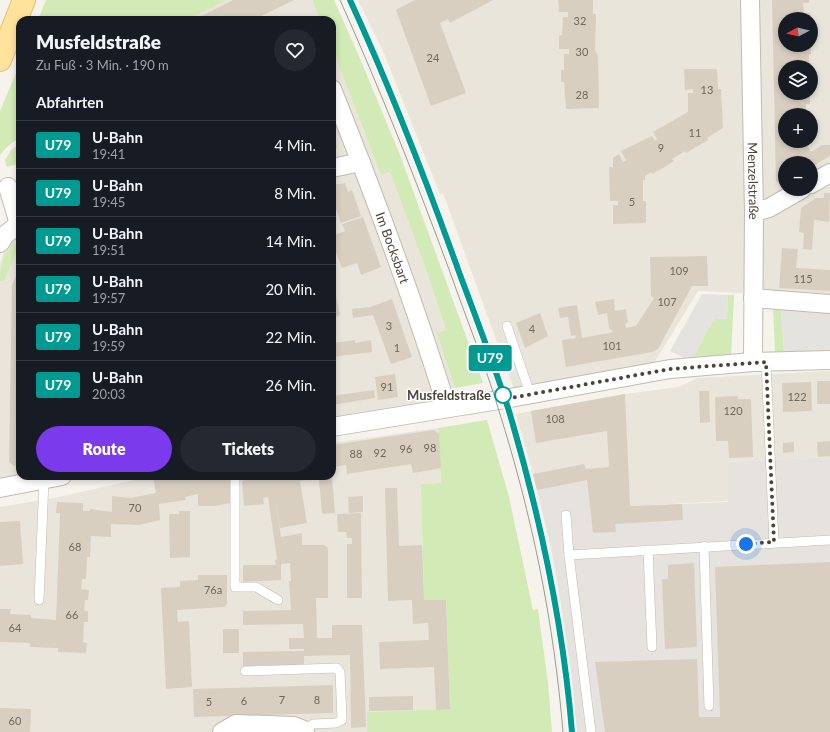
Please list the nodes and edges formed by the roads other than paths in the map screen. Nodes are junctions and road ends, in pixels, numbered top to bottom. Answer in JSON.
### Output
{"nodes":[{"id":1,"x":24,"y":0,"type":"edge"},
{"id":2,"x":750,"y":0,"type":"edge"},
{"id":3,"x":18,"y":16,"type":"edge"},
{"id":4,"x":16,"y":20,"type":"edge"},
{"id":5,"x":0,"y":60,"type":"edge"},
{"id":6,"x":336,"y":99,"type":"edge"},
{"id":7,"x":361,"y":162,"type":"junction"},
{"id":8,"x":336,"y":167,"type":"edge"},
{"id":9,"x":830,"y":173,"type":"edge"},
{"id":10,"x":818,"y":180,"type":"edge"},
{"id":11,"x":9,"y":184,"type":"edge"},
{"id":12,"x":790,"y":196,"type":"edge"},
{"id":13,"x":16,"y":209,"type":"edge"},
{"id":14,"x":754,"y":212,"type":"junction"},
{"id":15,"x":16,"y":227,"type":"edge"},
{"id":16,"x":0,"y":243,"type":"edge"},
{"id":17,"x":753,"y":298,"type":"junction"},
{"id":18,"x":830,"y":304,"type":"edge"},
{"id":19,"x":507,"y":326,"type":"dead end"},
{"id":20,"x":830,"y":360,"type":"edge"},
{"id":21,"x":759,"y":362,"type":"junction"},
{"id":22,"x":530,"y":394,"type":"junction"},
{"id":23,"x":447,"y":408,"type":"junction"},
{"id":24,"x":336,"y":426,"type":"edge"},
{"id":25,"x":44,"y":480,"type":"joint"},
{"id":26,"x":235,"y":480,"type":"edge"},
{"id":27,"x":0,"y":488,"type":"edge"},
{"id":28,"x":566,"y":515,"type":"dead end"},
{"id":29,"x":830,"y":540,"type":"edge"},
{"id":30,"x":774,"y":542,"type":"junction"},
{"id":31,"x":704,"y":546,"type":"junction"},
{"id":32,"x":648,"y":550,"type":"junction"},
{"id":33,"x":569,"y":555,"type":"junction"},
{"id":34,"x":39,"y":600,"type":"dead end"},
{"id":35,"x":278,"y":600,"type":"dead end"},
{"id":36,"x":652,"y":647,"type":"dead end"},
{"id":37,"x":245,"y":671,"type":"dead end"},
{"id":38,"x":709,"y":706,"type":"dead end"},
{"id":39,"x":305,"y":731,"type":"edge"},
{"id":40,"x":222,"y":732,"type":"edge"},
{"id":41,"x":591,"y":732,"type":"edge"}],
"edges":[{"from":1,"to":3,"type":"main road"},
{"from":2,"to":14,"type":"street","name":"Menzelstraße"},
{"from":4,"to":5,"type":"main road"},
{"from":6,"to":7,"type":"street","name":"Im Bocksbart"},
{"from":7,"to":8,"type":"street"},
{"from":7,"to":23,"type":"street","name":"Im Bocksbart"},
{"from":9,"to":10,"type":"street"},
{"from":11,"to":13,"type":"street"},
{"from":12,"to":14,"type":"street"},
{"from":14,"to":17,"type":"street","name":"Menzelstraße"},
{"from":15,"to":16,"type":"street"},
{"from":17,"to":18,"type":"street"},
{"from":17,"to":21,"type":"street","name":"Menzelstraße"},
{"from":19,"to":22,"type":"lane"},
{"from":20,"to":21,"type":"street"},
{"from":21,"to":22,"type":"street"},
{"from":21,"to":30,"type":"lane"},
{"from":22,"to":23,"type":"street"},
{"from":23,"to":24,"type":"street"},
{"from":25,"to":27,"type":"street"},
{"from":25,"to":34,"type":"lane"},
{"from":26,"to":35,"type":"lane"},
{"from":28,"to":33,"type":"lane"},
{"from":29,"to":30,"type":"lane"},
{"from":30,"to":31,"type":"lane"},
{"from":31,"to":32,"type":"lane"},
{"from":31,"to":38,"type":"lane"},
{"from":32,"to":33,"type":"lane"},
{"from":32,"to":36,"type":"lane"},
{"from":33,"to":41,"type":"lane"},
{"from":37,"to":39,"type":"lane"},
{"from":39,"to":40,"type":"street"}]}
